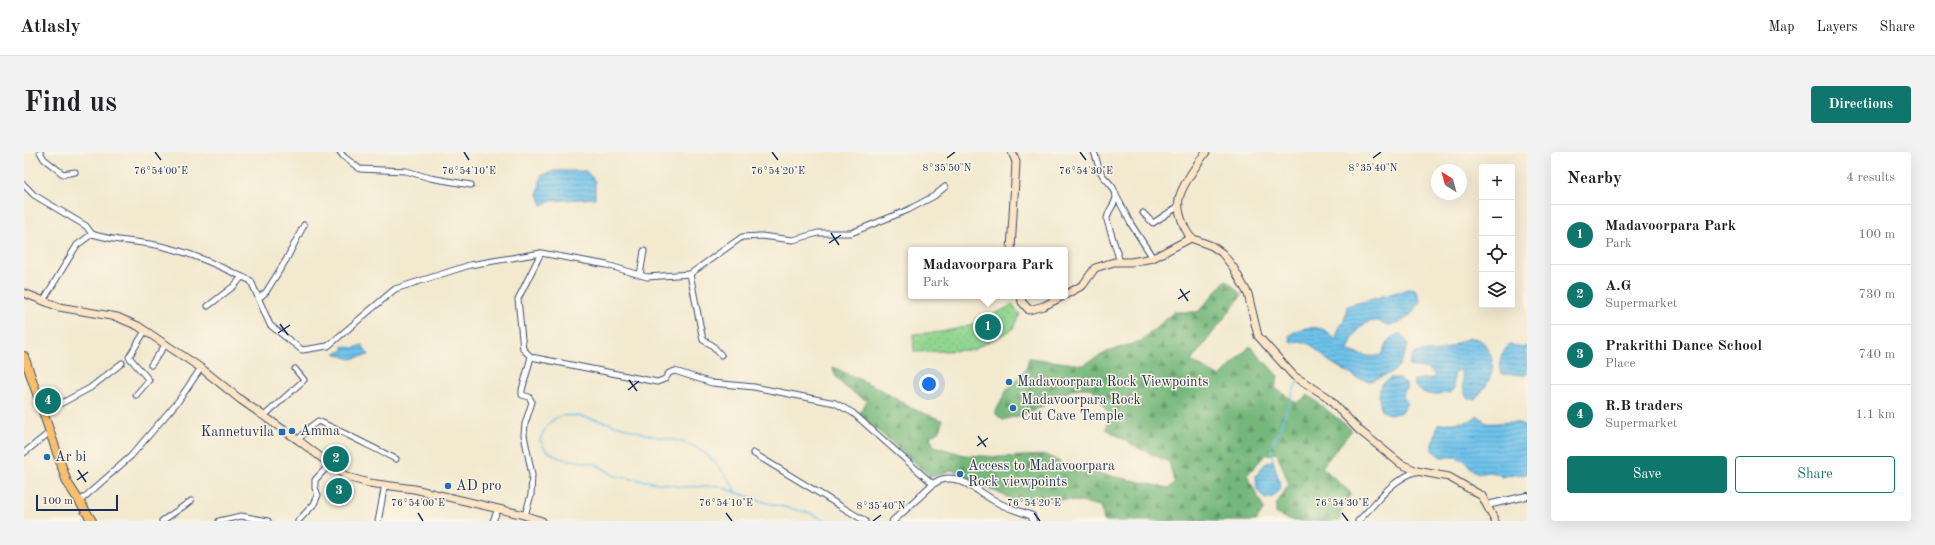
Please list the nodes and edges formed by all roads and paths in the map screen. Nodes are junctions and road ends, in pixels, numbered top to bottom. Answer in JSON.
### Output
{"nodes":[{"id":1,"x":40,"y":152,"type":"edge"},
{"id":2,"x":340,"y":152,"type":"edge"},
{"id":3,"x":1012,"y":152,"type":"edge"},
{"id":4,"x":1094,"y":152,"type":"edge"},
{"id":5,"x":1206,"y":152,"type":"edge"},
{"id":6,"x":75,"y":172,"type":"dead end"},
{"id":7,"x":24,"y":185,"type":"edge"},
{"id":8,"x":471,"y":185,"type":"dead end"},
{"id":9,"x":945,"y":186,"type":"dead end"},
{"id":10,"x":1116,"y":195,"type":"junction"},
{"id":11,"x":1179,"y":206,"type":"junction"},
{"id":12,"x":1143,"y":213,"type":"dead end"},
{"id":13,"x":304,"y":225,"type":"dead end"},
{"id":14,"x":92,"y":234,"type":"junction"},
{"id":15,"x":1191,"y":238,"type":"junction"},
{"id":16,"x":1012,"y":247,"type":"edge"},
{"id":17,"x":644,"y":251,"type":"dead end"},
{"id":18,"x":541,"y":253,"type":"junction"},
{"id":19,"x":1153,"y":258,"type":"junction"},
{"id":20,"x":1120,"y":262,"type":"junction"},
{"id":21,"x":690,"y":274,"type":"junction"},
{"id":22,"x":640,"y":275,"type":"junction"},
{"id":23,"x":242,"y":277,"type":"junction"},
{"id":24,"x":24,"y":293,"type":"edge"},
{"id":25,"x":1068,"y":293,"type":"edge"},
{"id":26,"x":259,"y":298,"type":"junction"},
{"id":27,"x":1022,"y":299,"type":"edge"},
{"id":28,"x":1057,"y":299,"type":"edge"},
{"id":29,"x":42,"y":301,"type":"junction"},
{"id":30,"x":208,"y":306,"type":"dead end"},
{"id":31,"x":145,"y":331,"type":"junction"},
{"id":32,"x":166,"y":344,"type":"junction"},
{"id":33,"x":721,"y":355,"type":"dead end"},
{"id":34,"x":24,"y":356,"type":"edge"},
{"id":35,"x":531,"y":357,"type":"junction"},
{"id":36,"x":122,"y":363,"type":"dead end"},
{"id":37,"x":151,"y":365,"type":"dead end"},
{"id":38,"x":201,"y":368,"type":"junction"},
{"id":39,"x":295,"y":368,"type":"dead end"},
{"id":40,"x":136,"y":395,"type":"dead end"},
{"id":41,"x":43,"y":413,"type":"junction"},
{"id":42,"x":264,"y":416,"type":"junction"},
{"id":43,"x":50,"y":432,"type":"junction"},
{"id":44,"x":298,"y":440,"type":"junction"},
{"id":45,"x":24,"y":453,"type":"edge"},
{"id":46,"x":753,"y":453,"type":"dead end"},
{"id":47,"x":396,"y":459,"type":"dead end"},
{"id":48,"x":330,"y":464,"type":"junction"},
{"id":49,"x":1417,"y":471,"type":"junction"},
{"id":50,"x":933,"y":484,"type":"junction"},
{"id":51,"x":385,"y":485,"type":"junction"},
{"id":52,"x":1527,"y":496,"type":"edge"},
{"id":53,"x":191,"y":501,"type":"dead end"},
{"id":54,"x":79,"y":502,"type":"junction"},
{"id":55,"x":1487,"y":505,"type":"junction"},
{"id":56,"x":498,"y":509,"type":"junction"},
{"id":57,"x":525,"y":515,"type":"junction"},
{"id":58,"x":92,"y":521,"type":"edge"},
{"id":59,"x":162,"y":521,"type":"edge"},
{"id":60,"x":219,"y":521,"type":"edge"},
{"id":61,"x":268,"y":521,"type":"edge"},
{"id":62,"x":298,"y":521,"type":"edge"},
{"id":63,"x":378,"y":521,"type":"edge"},
{"id":64,"x":493,"y":521,"type":"edge"},
{"id":65,"x":542,"y":521,"type":"edge"},
{"id":66,"x":865,"y":521,"type":"edge"},
{"id":67,"x":893,"y":521,"type":"edge"},
{"id":68,"x":1033,"y":521,"type":"edge"},
{"id":69,"x":1358,"y":521,"type":"edge"},
{"id":70,"x":1495,"y":521,"type":"edge"}],
"edges":[{"from":1,"to":6,"type":"street"},
{"from":2,"to":8,"type":"street"},
{"from":3,"to":16,"type":"main road"},
{"from":4,"to":10,"type":"street"},
{"from":5,"to":11,"type":"main road"},
{"from":7,"to":14,"type":"street"},
{"from":9,"to":21,"type":"street"},
{"from":10,"to":19,"type":"street"},
{"from":10,"to":20,"type":"street"},
{"from":11,"to":12,"type":"street"},
{"from":11,"to":15,"type":"main road"},
{"from":13,"to":26,"type":"street"},
{"from":14,"to":23,"type":"street"},
{"from":14,"to":29,"type":"street"},
{"from":15,"to":19,"type":"main road"},
{"from":15,"to":49,"type":"main road"},
{"from":17,"to":22,"type":"street"},
{"from":18,"to":22,"type":"street"},
{"from":18,"to":26,"type":"street"},
{"from":18,"to":35,"type":"street"},
{"from":19,"to":20,"type":"main road"},
{"from":20,"to":25,"type":"main road"},
{"from":21,"to":22,"type":"street"},
{"from":21,"to":33,"type":"street"},
{"from":23,"to":26,"type":"street"},
{"from":23,"to":30,"type":"street"},
{"from":24,"to":29,"type":"main road"},
{"from":27,"to":28,"type":"main road"},
{"from":29,"to":31,"type":"main road"},
{"from":31,"to":32,"type":"main road"},
{"from":31,"to":40,"type":"street"},
{"from":32,"to":37,"type":"street"},
{"from":32,"to":38,"type":"main road"},
{"from":34,"to":41,"type":"main road"},
{"from":35,"to":50,"type":"street"},
{"from":35,"to":57,"type":"street"},
{"from":36,"to":41,"type":"street"},
{"from":38,"to":42,"type":"main road"},
{"from":38,"to":54,"type":"street"},
{"from":39,"to":42,"type":"street"},
{"from":41,"to":43,"type":"main road"},
{"from":42,"to":44,"type":"main road"},
{"from":43,"to":45,"type":"street"},
{"from":43,"to":54,"type":"main road"},
{"from":44,"to":47,"type":"street"},
{"from":44,"to":48,"type":"main road"},
{"from":46,"to":66,"type":"street"},
{"from":48,"to":51,"type":"main road"},
{"from":48,"to":62,"type":"street"},
{"from":49,"to":55,"type":"main road"},
{"from":49,"to":69,"type":"street"},
{"from":50,"to":67,"type":"street"},
{"from":50,"to":68,"type":"street"},
{"from":51,"to":56,"type":"main road"},
{"from":51,"to":63,"type":"street"},
{"from":52,"to":55,"type":"street"},
{"from":53,"to":59,"type":"street"},
{"from":54,"to":58,"type":"main road"},
{"from":55,"to":70,"type":"main road"},
{"from":56,"to":57,"type":"main road"},
{"from":56,"to":64,"type":"street"},
{"from":57,"to":65,"type":"main road"},
{"from":60,"to":61,"type":"street"}]}
